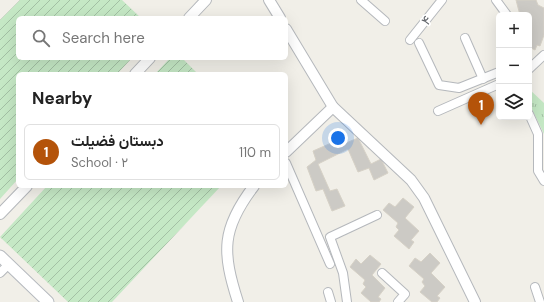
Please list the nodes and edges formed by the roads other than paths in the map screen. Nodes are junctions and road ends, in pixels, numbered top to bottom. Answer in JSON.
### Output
{"nodes":[{"id":1,"x":206,"y":0,"type":"edge"},
{"id":2,"x":269,"y":0,"type":"edge"},
{"id":3,"x":361,"y":0,"type":"edge"},
{"id":4,"x":442,"y":0,"type":"edge"},
{"id":5,"x":496,"y":0,"type":"edge"},
{"id":6,"x":506,"y":12,"type":"edge"},
{"id":7,"x":191,"y":16,"type":"edge"},
{"id":8,"x":279,"y":16,"type":"edge"},
{"id":9,"x":384,"y":21,"type":"dead end"},
{"id":10,"x":288,"y":32,"type":"edge"},
{"id":11,"x":465,"y":38,"type":"dead end"},
{"id":12,"x":410,"y":40,"type":"dead end"},
{"id":13,"x":419,"y":43,"type":"dead end"},
{"id":14,"x":544,"y":55,"type":"edge"},
{"id":15,"x":148,"y":60,"type":"edge"},
{"id":16,"x":532,"y":66,"type":"edge"},
{"id":17,"x":137,"y":72,"type":"edge"},
{"id":18,"x":496,"y":73,"type":"edge"},
{"id":19,"x":482,"y":79,"type":"junction"},
{"id":20,"x":496,"y":85,"type":"edge"},
{"id":21,"x":333,"y":107,"type":"junction"},
{"id":22,"x":438,"y":111,"type":"dead end"},
{"id":23,"x":532,"y":120,"type":"edge"},
{"id":24,"x":288,"y":150,"type":"edge"},
{"id":25,"x":288,"y":168,"type":"edge"},
{"id":26,"x":544,"y":181,"type":"edge"},
{"id":27,"x":25,"y":188,"type":"edge"},
{"id":28,"x":252,"y":188,"type":"edge"},
{"id":29,"x":0,"y":214,"type":"edge"},
{"id":30,"x":377,"y":215,"type":"dead end"},
{"id":31,"x":0,"y":256,"type":"edge"},
{"id":32,"x":9,"y":264,"type":"junction"},
{"id":33,"x":330,"y":264,"type":"dead end"},
{"id":34,"x":0,"y":273,"type":"edge"},
{"id":35,"x":382,"y":273,"type":"dead end"},
{"id":36,"x":535,"y":287,"type":"dead end"},
{"id":37,"x":328,"y":292,"type":"dead end"},
{"id":38,"x":48,"y":302,"type":"edge"},
{"id":39,"x":238,"y":302,"type":"edge"},
{"id":40,"x":331,"y":302,"type":"edge"},
{"id":41,"x":347,"y":302,"type":"edge"},
{"id":42,"x":398,"y":302,"type":"edge"},
{"id":43,"x":474,"y":302,"type":"edge"},
{"id":44,"x":540,"y":302,"type":"edge"}],
"edges":[{"from":1,"to":7,"type":"street"},
{"from":2,"to":8,"type":"street"},
{"from":3,"to":9,"type":"street"},
{"from":4,"to":12,"type":"street","name":"۴"},
{"from":5,"to":6,"type":"street"},
{"from":10,"to":21,"type":"street"},
{"from":11,"to":19,"type":"street"},
{"from":13,"to":19,"type":"street"},
{"from":14,"to":16,"type":"street"},
{"from":15,"to":17,"type":"street"},
{"from":18,"to":19,"type":"street"},
{"from":20,"to":22,"type":"street"},
{"from":21,"to":24,"type":"street"},
{"from":21,"to":43,"type":"street"},
{"from":23,"to":26,"type":"street"},
{"from":25,"to":33,"type":"street"},
{"from":27,"to":29,"type":"street"},
{"from":28,"to":39,"type":"street"},
{"from":30,"to":41,"type":"street"},
{"from":31,"to":32,"type":"main road"},
{"from":32,"to":34,"type":"street"},
{"from":32,"to":38,"type":"main road"},
{"from":35,"to":42,"type":"street"},
{"from":36,"to":44,"type":"street"},
{"from":37,"to":40,"type":"street"}]}
